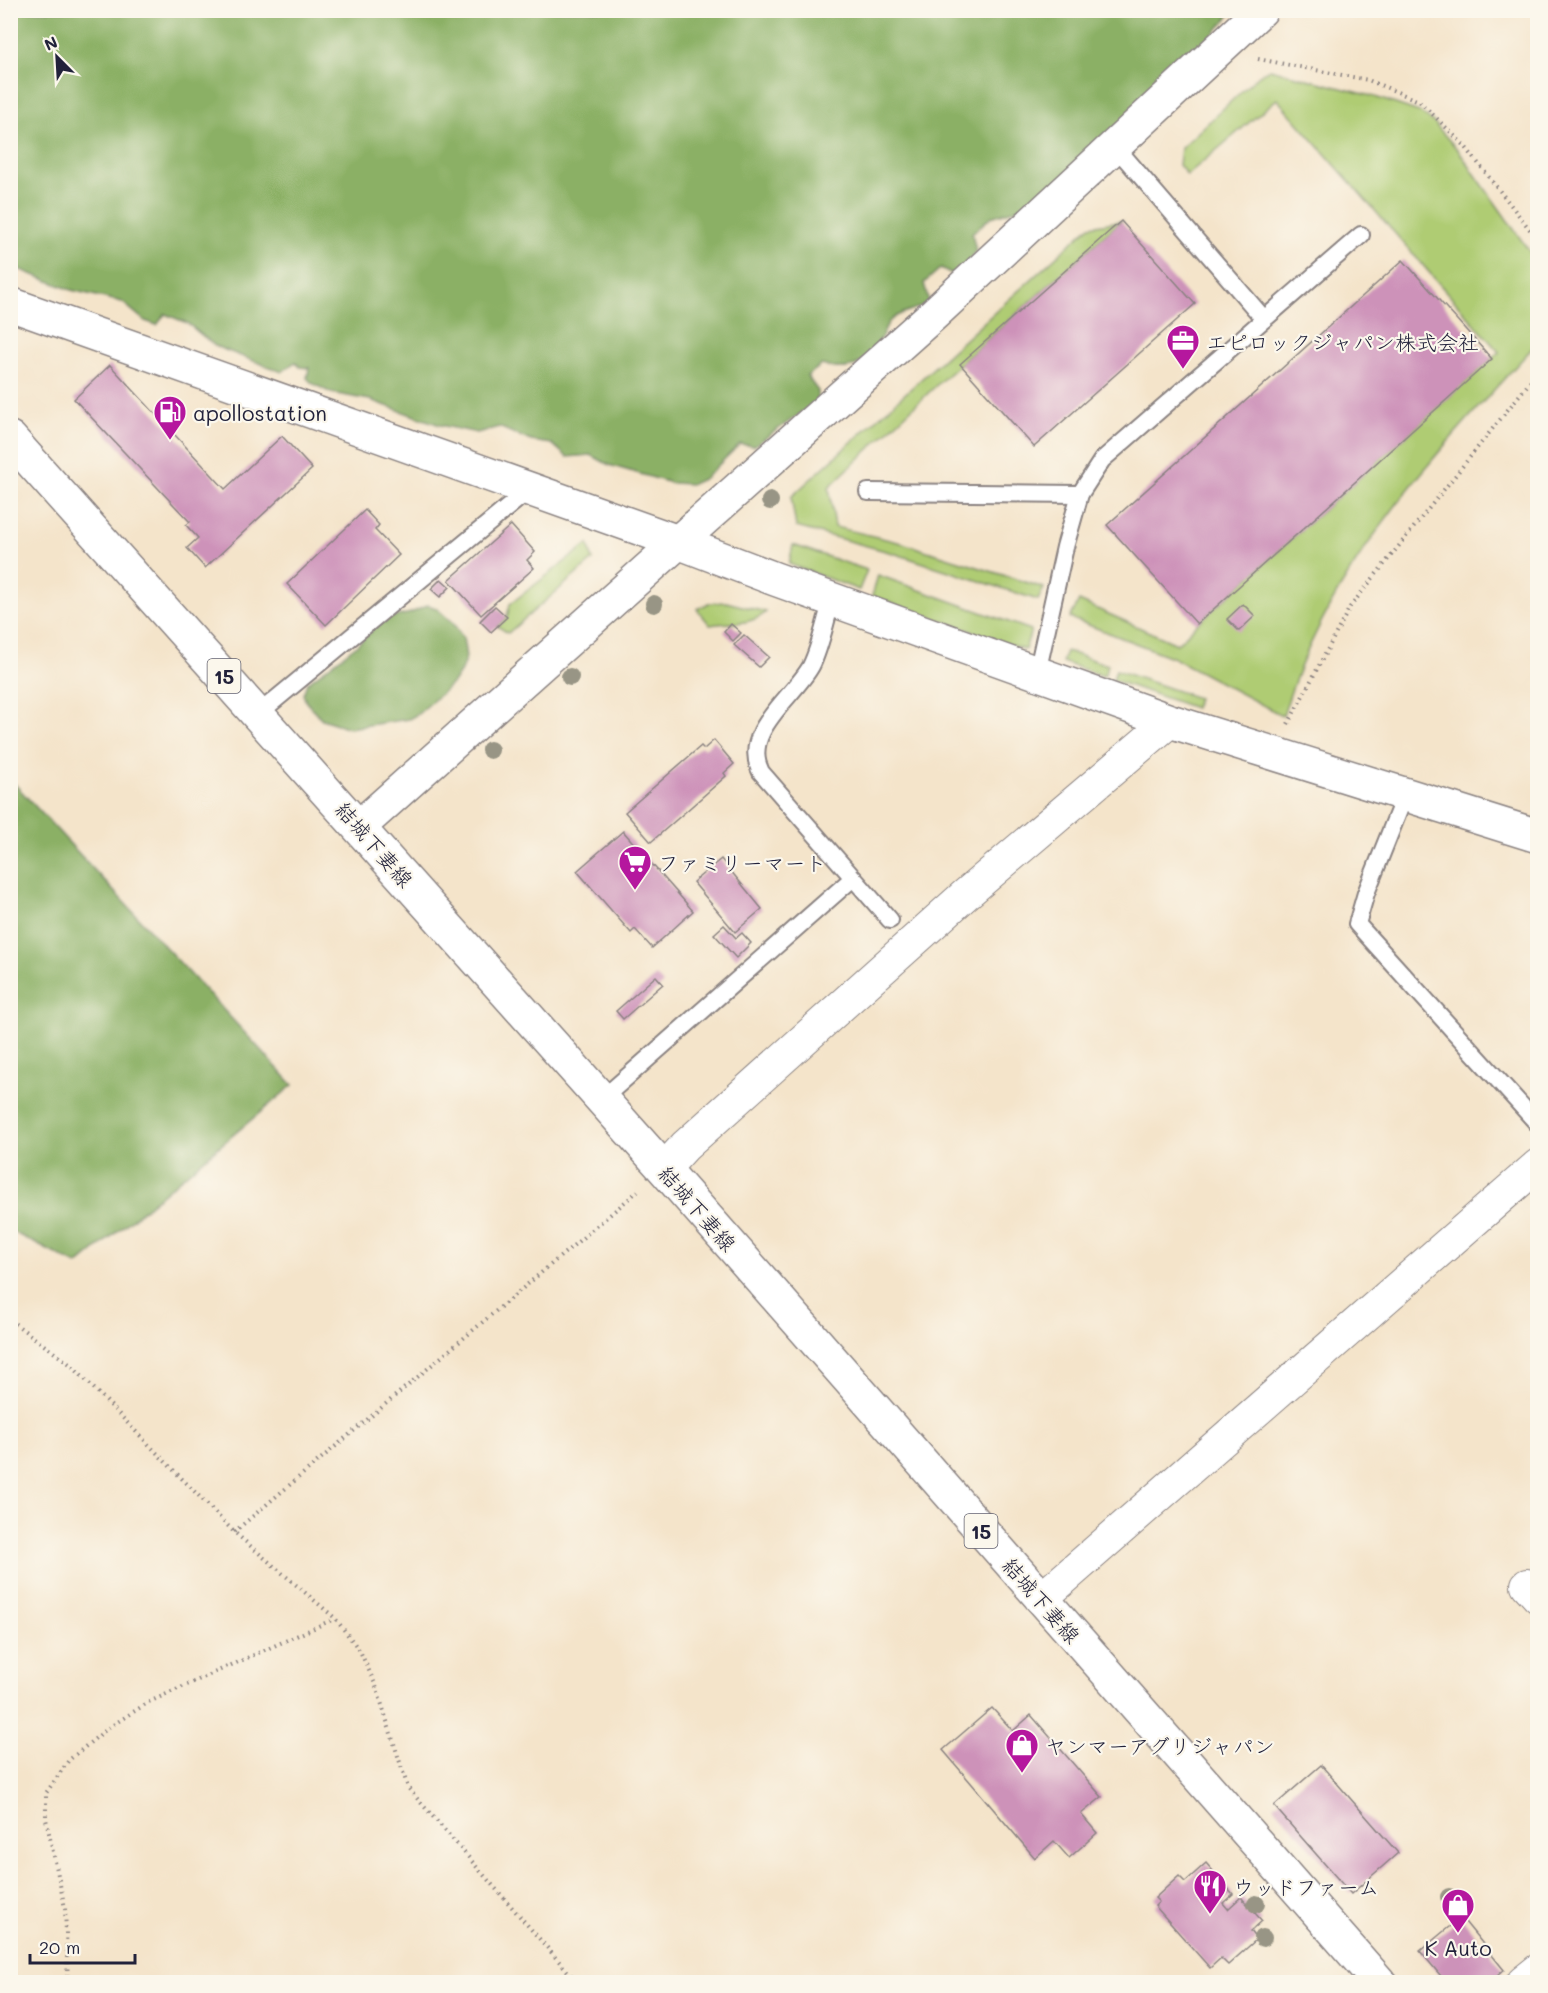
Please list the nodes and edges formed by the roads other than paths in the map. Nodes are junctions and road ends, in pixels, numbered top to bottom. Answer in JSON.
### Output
{"nodes":[{"id":1,"x":1260,"y":10,"type":"edge"},
{"id":2,"x":1114,"y":145,"type":"junction"},
{"id":3,"x":1361,"y":235,"type":"dead end"},
{"id":4,"x":10,"y":304,"type":"edge"},
{"id":5,"x":1264,"y":319,"type":"junction"},
{"id":6,"x":10,"y":438,"type":"edge"},
{"id":7,"x":530,"y":489,"type":"junction"},
{"id":8,"x":868,"y":492,"type":"dead end"},
{"id":9,"x":1080,"y":494,"type":"junction"},
{"id":10,"x":678,"y":542,"type":"junction"},
{"id":11,"x":832,"y":600,"type":"junction"},
{"id":12,"x":1037,"y":673,"type":"junction"},
{"id":13,"x":258,"y":714,"type":"junction"},
{"id":14,"x":1170,"y":721,"type":"junction"},
{"id":15,"x":1405,"y":795,"type":"junction"},
{"id":16,"x":360,"y":826,"type":"junction"},
{"id":17,"x":1538,"y":837,"type":"edge"},
{"id":18,"x":853,"y":878,"type":"junction"},
{"id":19,"x":890,"y":920,"type":"dead end"},
{"id":20,"x":602,"y":1100,"type":"junction"},
{"id":21,"x":1538,"y":1124,"type":"edge"},
{"id":22,"x":1538,"y":1165,"type":"edge"},
{"id":23,"x":664,"y":1169,"type":"junction"},
{"id":24,"x":1041,"y":1599,"type":"junction"},
{"id":25,"x":1538,"y":1970,"type":"edge"},
{"id":26,"x":1379,"y":1983,"type":"edge"},
{"id":27,"x":1523,"y":1983,"type":"edge"}],
"edges":[{"from":1,"to":2,"type":"street"},
{"from":2,"to":5,"type":"lane"},
{"from":2,"to":10,"type":"street"},
{"from":3,"to":5,"type":"lane"},
{"from":4,"to":7,"type":"street"},
{"from":5,"to":9,"type":"lane"},
{"from":6,"to":13,"type":"street","name":"結城下妻線","number":"15"},
{"from":7,"to":10,"type":"street"},
{"from":7,"to":13,"type":"lane"},
{"from":8,"to":9,"type":"lane"},
{"from":9,"to":12,"type":"lane"},
{"from":10,"to":11,"type":"street"},
{"from":10,"to":16,"type":"street"},
{"from":11,"to":12,"type":"street"},
{"from":11,"to":18,"type":"lane"},
{"from":12,"to":14,"type":"street"},
{"from":13,"to":16,"type":"street","name":"結城下妻線","number":"15"},
{"from":14,"to":15,"type":"street"},
{"from":14,"to":23,"type":"street"},
{"from":15,"to":17,"type":"street"},
{"from":15,"to":21,"type":"lane"},
{"from":16,"to":20,"type":"street","name":"結城下妻線","number":"15"},
{"from":18,"to":19,"type":"lane"},
{"from":18,"to":20,"type":"lane"},
{"from":20,"to":23,"type":"street","name":"結城下妻線","number":"15"},
{"from":22,"to":24,"type":"street"},
{"from":23,"to":24,"type":"street","name":"結城下妻線","number":"15"},
{"from":24,"to":26,"type":"street","name":"結城下妻線","number":"15"},
{"from":25,"to":27,"type":"street"}]}
